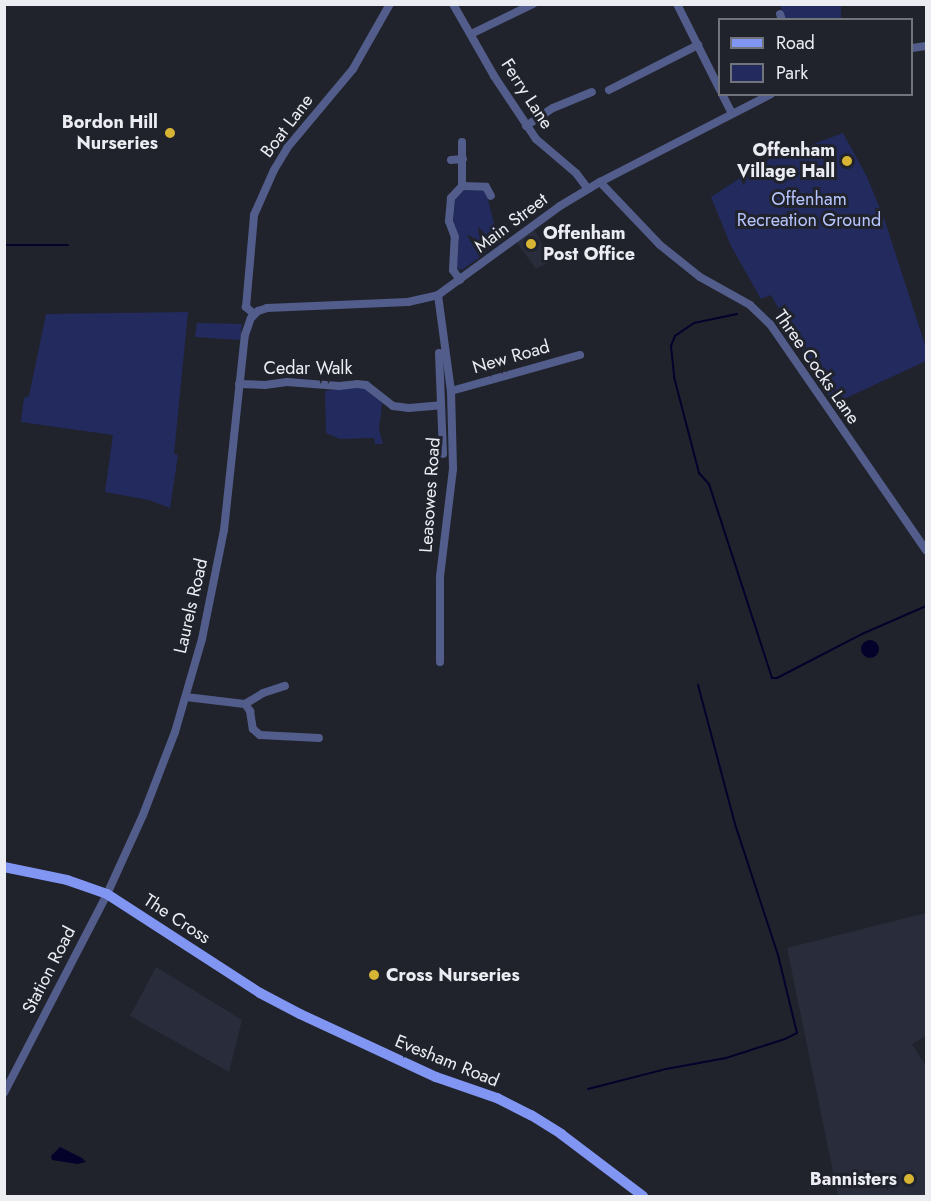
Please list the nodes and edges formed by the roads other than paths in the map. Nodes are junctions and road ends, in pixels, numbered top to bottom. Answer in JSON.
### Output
{"nodes":[{"id":1,"x":390,"y":4,"type":"edge"},
{"id":2,"x":453,"y":4,"type":"edge"},
{"id":3,"x":533,"y":4,"type":"edge"},
{"id":4,"x":678,"y":6,"type":"edge"},
{"id":5,"x":471,"y":34,"type":"junction"},
{"id":6,"x":698,"y":45,"type":"junction"},
{"id":7,"x":718,"y":86,"type":"edge"},
{"id":8,"x":609,"y":90,"type":"dead end"},
{"id":9,"x":592,"y":92,"type":"dead end"},
{"id":10,"x":723,"y":96,"type":"edge"},
{"id":11,"x":767,"y":96,"type":"edge"},
{"id":12,"x":732,"y":114,"type":"junction"},
{"id":13,"x":526,"y":126,"type":"junction"},
{"id":14,"x":462,"y":142,"type":"dead end"},
{"id":15,"x":463,"y":159,"type":"junction"},
{"id":16,"x":451,"y":160,"type":"dead end"},
{"id":17,"x":600,"y":182,"type":"junction"},
{"id":18,"x":462,"y":186,"type":"junction"},
{"id":19,"x":489,"y":188,"type":"dead end"},
{"id":20,"x":588,"y":189,"type":"junction"},
{"id":21,"x":460,"y":280,"type":"junction"},
{"id":22,"x":438,"y":295,"type":"junction"},
{"id":23,"x":254,"y":314,"type":"junction"},
{"id":24,"x":439,"y":353,"type":"dead end"},
{"id":25,"x":580,"y":355,"type":"dead end"},
{"id":26,"x":239,"y":384,"type":"junction"},
{"id":27,"x":451,"y":391,"type":"junction"},
{"id":28,"x":441,"y":405,"type":"junction"},
{"id":29,"x":443,"y":454,"type":"dead end"},
{"id":30,"x":927,"y":550,"type":"edge"},
{"id":31,"x":440,"y":662,"type":"dead end"},
{"id":32,"x":285,"y":686,"type":"dead end"},
{"id":33,"x":186,"y":697,"type":"junction"},
{"id":34,"x":245,"y":704,"type":"junction"},
{"id":35,"x":319,"y":738,"type":"dead end"},
{"id":36,"x":4,"y":867,"type":"edge"},
{"id":37,"x":107,"y":894,"type":"junction"},
{"id":38,"x":229,"y":972,"type":"joint"},
{"id":39,"x":4,"y":1093,"type":"edge"},
{"id":40,"x":643,"y":1197,"type":"edge"}],
"edges":[{"from":1,"to":23,"type":"street","name":"Boat Lane"},
{"from":2,"to":5,"type":"street","name":"Ferry Lane"},
{"from":3,"to":5,"type":"street"},
{"from":4,"to":6,"type":"street"},
{"from":5,"to":13,"type":"street","name":"Ferry Lane"},
{"from":6,"to":7,"type":"street"},
{"from":6,"to":8,"type":"street"},
{"from":9,"to":13,"type":"street"},
{"from":10,"to":12,"type":"street"},
{"from":11,"to":12,"type":"street","name":"Main Street"},
{"from":12,"to":17,"type":"street","name":"Main Street"},
{"from":13,"to":20,"type":"street","name":"Ferry Lane"},
{"from":14,"to":15,"type":"street"},
{"from":15,"to":16,"type":"street"},
{"from":15,"to":18,"type":"street"},
{"from":17,"to":20,"type":"street","name":"Main Street"},
{"from":17,"to":30,"type":"street","name":"Three Cocks Lane"},
{"from":18,"to":19,"type":"street"},
{"from":18,"to":21,"type":"street"},
{"from":20,"to":21,"type":"street","name":"Main Street"},
{"from":21,"to":22,"type":"street","name":"Main Street"},
{"from":22,"to":23,"type":"street","name":"Main Street"},
{"from":22,"to":27,"type":"street","name":"Leasowes Road"},
{"from":23,"to":26,"type":"street","name":"Laurels Road"},
{"from":24,"to":28,"type":"street"},
{"from":25,"to":27,"type":"street","name":"New Road"},
{"from":26,"to":28,"type":"street","name":"Cedar Walk"},
{"from":26,"to":33,"type":"street","name":"Laurels Road"},
{"from":27,"to":31,"type":"street","name":"Leasowes Road"},
{"from":28,"to":29,"type":"street"},
{"from":32,"to":34,"type":"street"},
{"from":33,"to":34,"type":"street"},
{"from":33,"to":37,"type":"street","name":"Laurels Road"},
{"from":34,"to":35,"type":"street"},
{"from":36,"to":37,"type":"main road"},
{"from":37,"to":38,"type":"main road","name":"The Cross"},
{"from":37,"to":39,"type":"street","name":"Station Road"},
{"from":38,"to":40,"type":"main road","name":"Evesham Road"}]}
